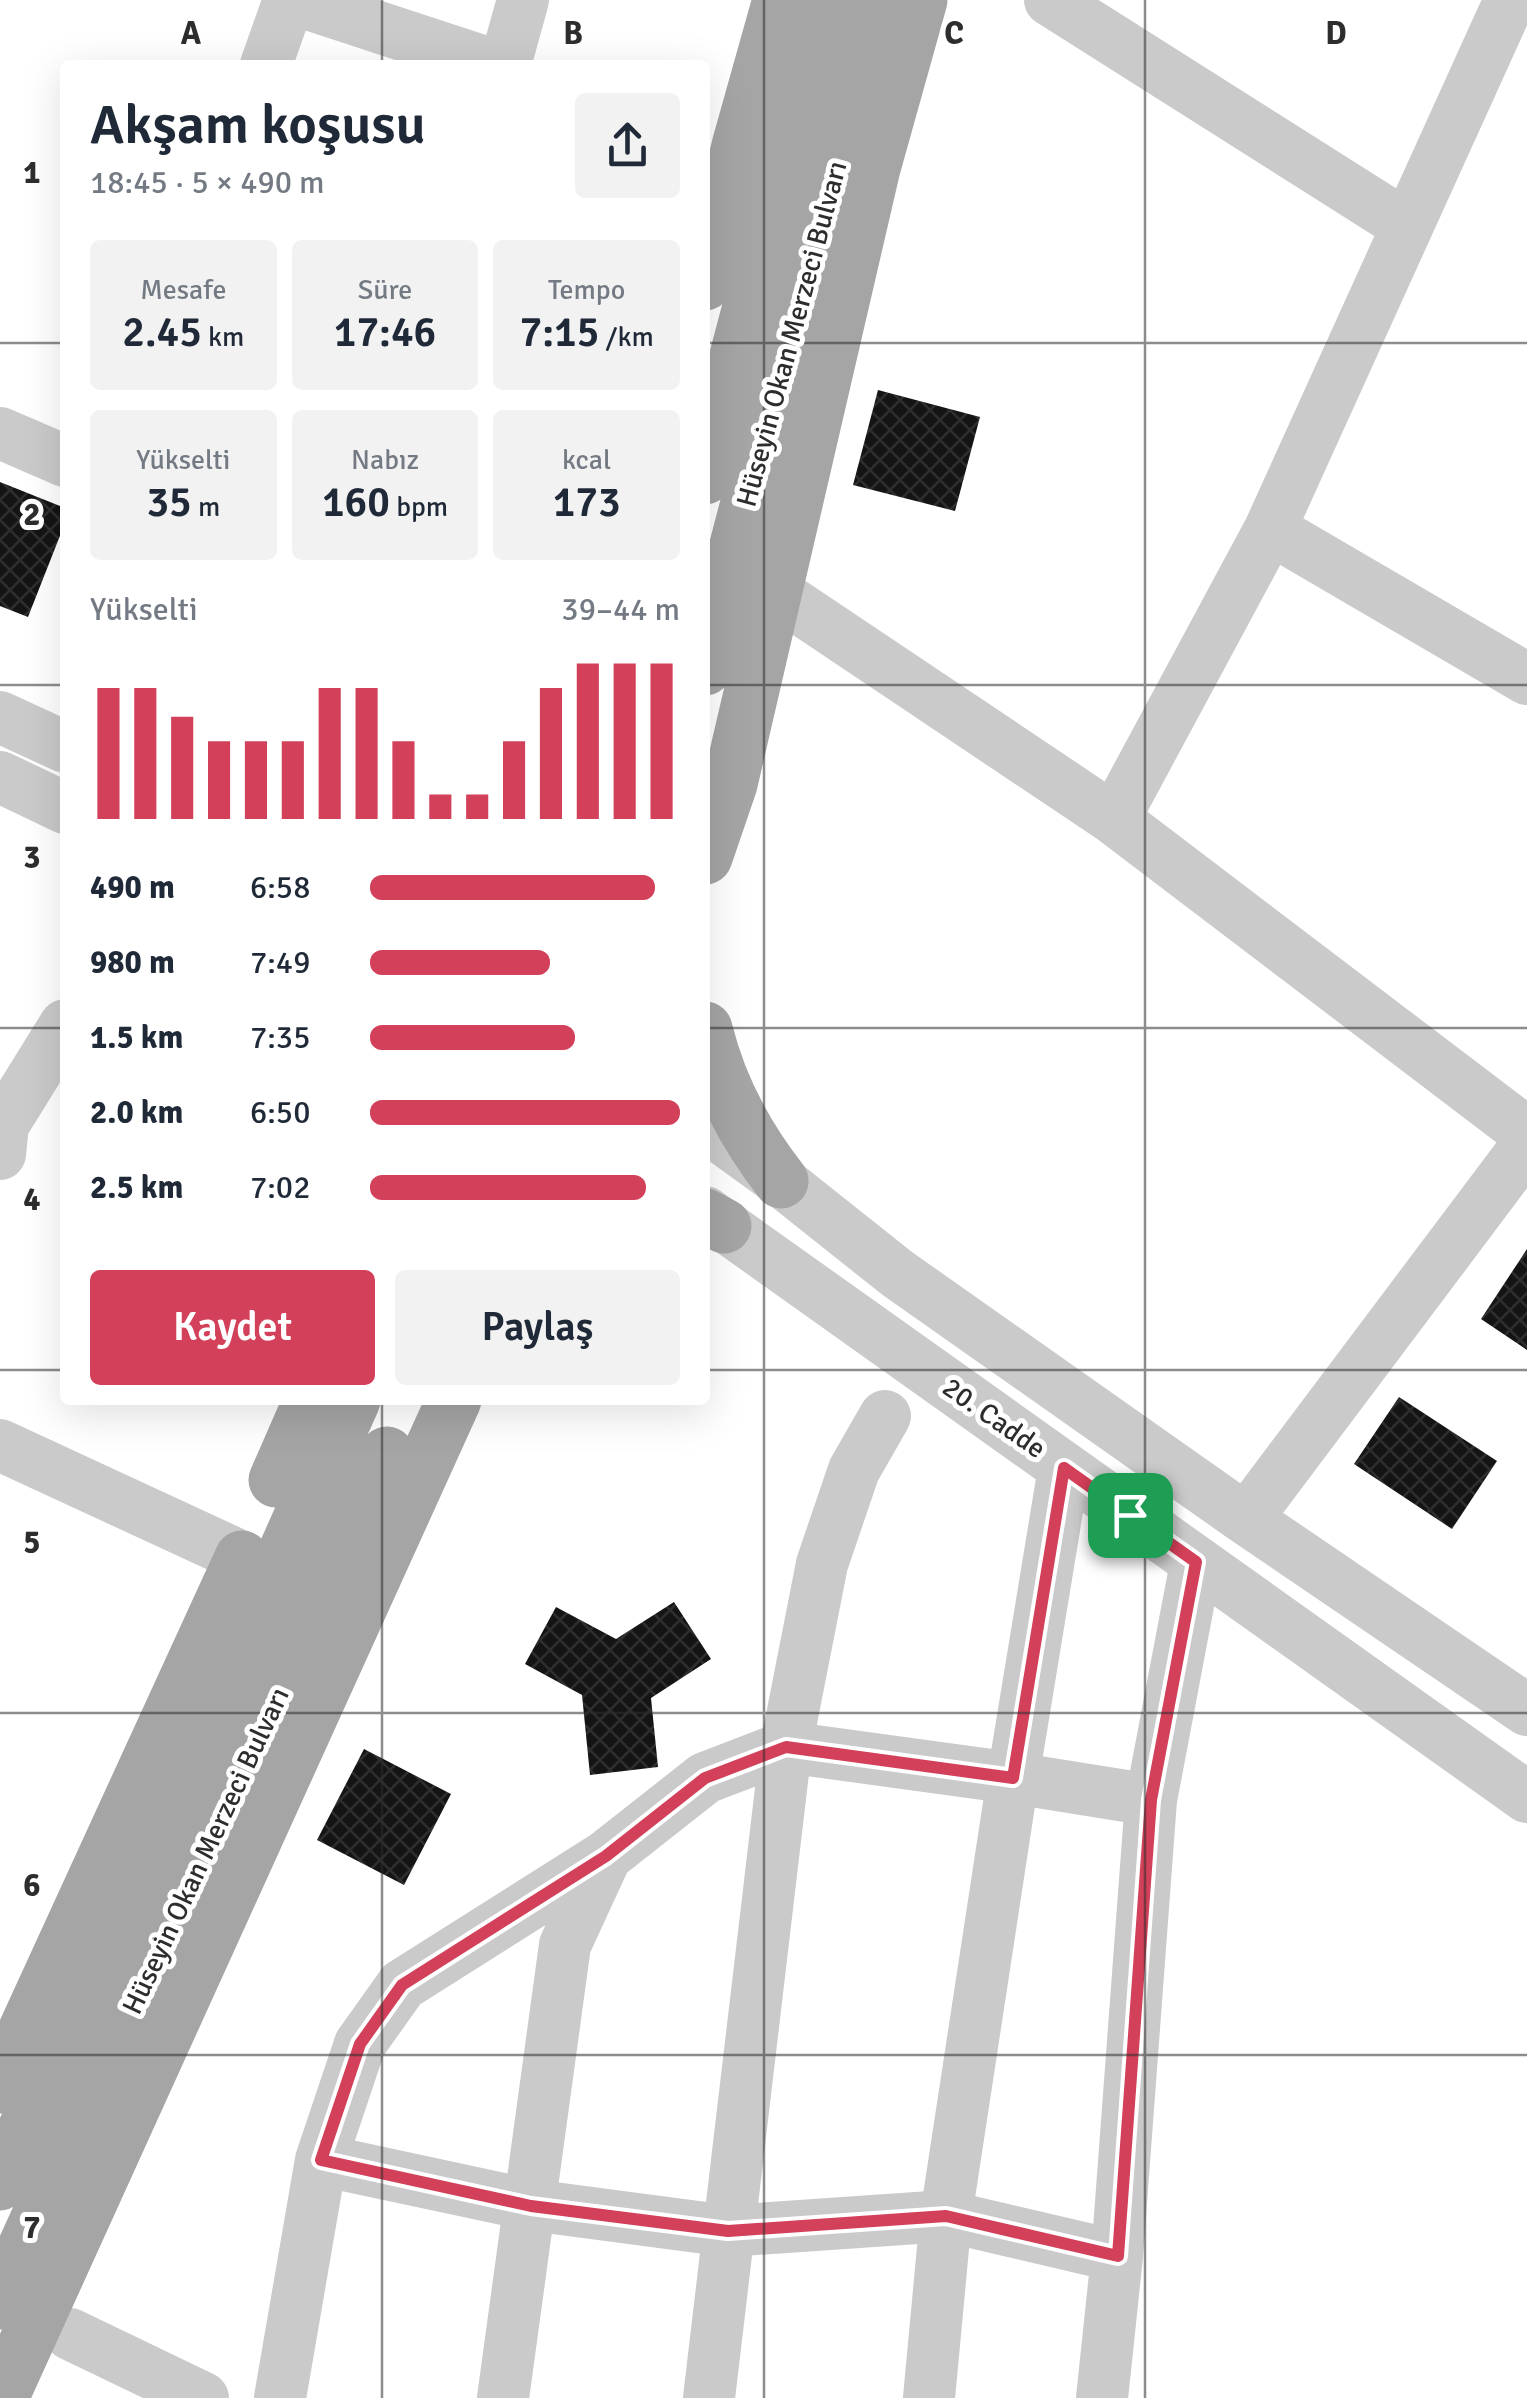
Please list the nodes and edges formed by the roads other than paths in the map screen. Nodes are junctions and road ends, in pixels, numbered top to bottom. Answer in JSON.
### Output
{"nodes":[{"id":1,"x":293,"y":0,"type":"edge"},
{"id":2,"x":523,"y":0,"type":"edge"},
{"id":3,"x":780,"y":0,"type":"edge"},
{"id":4,"x":831,"y":0,"type":"edge"},
{"id":5,"x":879,"y":0,"type":"edge"},
{"id":6,"x":920,"y":0,"type":"edge"},
{"id":7,"x":1050,"y":0,"type":"edge"},
{"id":8,"x":1510,"y":0,"type":"edge"},
{"id":9,"x":268,"y":60,"type":"edge"},
{"id":10,"x":479,"y":60,"type":"edge"},
{"id":11,"x":506,"y":60,"type":"edge"},
{"id":12,"x":722,"y":142,"type":"edge"},
{"id":13,"x":1407,"y":226,"type":"junction"},
{"id":14,"x":710,"y":242,"type":"edge"},
{"id":15,"x":0,"y":433,"type":"edge"},
{"id":16,"x":710,"y":458,"type":"edge"},
{"id":17,"x":60,"y":459,"type":"edge"},
{"id":18,"x":1270,"y":529,"type":"junction"},
{"id":19,"x":774,"y":591,"type":"junction"},
{"id":20,"x":710,"y":649,"type":"edge"},
{"id":21,"x":1527,"y":678,"type":"edge"},
{"id":22,"x":0,"y":717,"type":"edge"},
{"id":23,"x":60,"y":745,"type":"edge"},
{"id":24,"x":0,"y":778,"type":"edge"},
{"id":25,"x":60,"y":806,"type":"edge"},
{"id":26,"x":1114,"y":819,"type":"junction"},
{"id":27,"x":710,"y":850,"type":"edge"},
{"id":28,"x":60,"y":1032,"type":"edge"},
{"id":29,"x":710,"y":1048,"type":"edge"},
{"id":30,"x":710,"y":1130,"type":"edge"},
{"id":31,"x":1527,"y":1132,"type":"edge"},
{"id":32,"x":1527,"y":1146,"type":"edge"},
{"id":33,"x":0,"y":1154,"type":"edge"},
{"id":34,"x":781,"y":1181,"type":"junction"},
{"id":35,"x":711,"y":1218,"type":"edge"},
{"id":36,"x":309,"y":1405,"type":"edge"},
{"id":37,"x":351,"y":1405,"type":"edge"},
{"id":38,"x":410,"y":1405,"type":"edge"},
{"id":39,"x":452,"y":1405,"type":"edge"},
{"id":40,"x":885,"y":1416,"type":"dead end"},
{"id":41,"x":0,"y":1445,"type":"edge"},
{"id":42,"x":1064,"y":1468,"type":"junction"},
{"id":43,"x":1246,"y":1519,"type":"junction"},
{"id":44,"x":242,"y":1557,"type":"junction"},
{"id":45,"x":1196,"y":1562,"type":"junction"},
{"id":46,"x":1527,"y":1710,"type":"edge"},
{"id":47,"x":786,"y":1747,"type":"junction"},
{"id":48,"x":1013,"y":1778,"type":"junction"},
{"id":49,"x":1527,"y":1797,"type":"edge"},
{"id":50,"x":1151,"y":1800,"type":"junction"},
{"id":51,"x":606,"y":1856,"type":"junction"},
{"id":52,"x":0,"y":2086,"type":"edge"},
{"id":53,"x":321,"y":2160,"type":"junction"},
{"id":54,"x":0,"y":2183,"type":"edge"},
{"id":55,"x":531,"y":2206,"type":"junction"},
{"id":56,"x":946,"y":2216,"type":"junction"},
{"id":57,"x":728,"y":2231,"type":"junction"},
{"id":58,"x":1118,"y":2256,"type":"junction"},
{"id":59,"x":0,"y":2302,"type":"edge"},
{"id":60,"x":70,"y":2334,"type":"dead end"},
{"id":61,"x":0,"y":2398,"type":"edge"},
{"id":62,"x":202,"y":2398,"type":"edge"},
{"id":63,"x":280,"y":2398,"type":"edge"},
{"id":64,"x":503,"y":2398,"type":"edge"},
{"id":65,"x":709,"y":2398,"type":"edge"},
{"id":66,"x":928,"y":2398,"type":"edge"},
{"id":67,"x":1102,"y":2398,"type":"edge"}],
"edges":[{"from":1,"to":9,"type":"street"},
{"from":1,"to":10,"type":"street"},
{"from":2,"to":11,"type":"street"},
{"from":3,"to":12,"type":"main road"},
{"from":4,"to":16,"type":"main road","name":"Hüseyin Okan Merzeci Bulvarı"},
{"from":5,"to":20,"type":"main road","name":"Hüseyin Okan Merzeci Bulvarı"},
{"from":6,"to":19,"type":"main road"},
{"from":7,"to":13,"type":"street"},
{"from":8,"to":13,"type":"street"},
{"from":12,"to":14,"type":"main road"},
{"from":13,"to":18,"type":"street"},
{"from":15,"to":17,"type":"street"},
{"from":18,"to":21,"type":"street"},
{"from":18,"to":26,"type":"street"},
{"from":19,"to":26,"type":"street"},
{"from":19,"to":27,"type":"main road"},
{"from":22,"to":23,"type":"street"},
{"from":24,"to":25,"type":"street"},
{"from":26,"to":31,"type":"street"},
{"from":28,"to":33,"type":"street"},
{"from":29,"to":34,"type":"main road"},
{"from":30,"to":34,"type":"street"},
{"from":32,"to":43,"type":"street"},
{"from":34,"to":43,"type":"street"},
{"from":35,"to":42,"type":"street","name":"20. Cadde"},
{"from":36,"to":44,"type":"main road"},
{"from":37,"to":54,"type":"main road","name":"Hüseyin Okan Merzeci Bulvarı"},
{"from":38,"to":59,"type":"main road","name":"Hüseyin Okan Merzeci Bulvarı"},
{"from":39,"to":61,"type":"main road"},
{"from":40,"to":47,"type":"street"},
{"from":41,"to":44,"type":"street"},
{"from":42,"to":45,"type":"street","name":"20. Cadde"},
{"from":42,"to":48,"type":"street"},
{"from":43,"to":46,"type":"street"},
{"from":44,"to":52,"type":"main road"},
{"from":45,"to":49,"type":"street","name":"20. Cadde"},
{"from":45,"to":50,"type":"street"},
{"from":47,"to":48,"type":"street"},
{"from":47,"to":51,"type":"street"},
{"from":47,"to":57,"type":"street"},
{"from":48,"to":50,"type":"street"},
{"from":48,"to":56,"type":"street"},
{"from":50,"to":58,"type":"street"},
{"from":51,"to":53,"type":"street"},
{"from":51,"to":55,"type":"street"},
{"from":53,"to":55,"type":"street"},
{"from":53,"to":63,"type":"street"},
{"from":55,"to":57,"type":"street"},
{"from":55,"to":64,"type":"street"},
{"from":56,"to":57,"type":"street"},
{"from":56,"to":58,"type":"street"},
{"from":56,"to":66,"type":"street"},
{"from":57,"to":65,"type":"street"},
{"from":58,"to":67,"type":"street"},
{"from":60,"to":62,"type":"street"}]}
